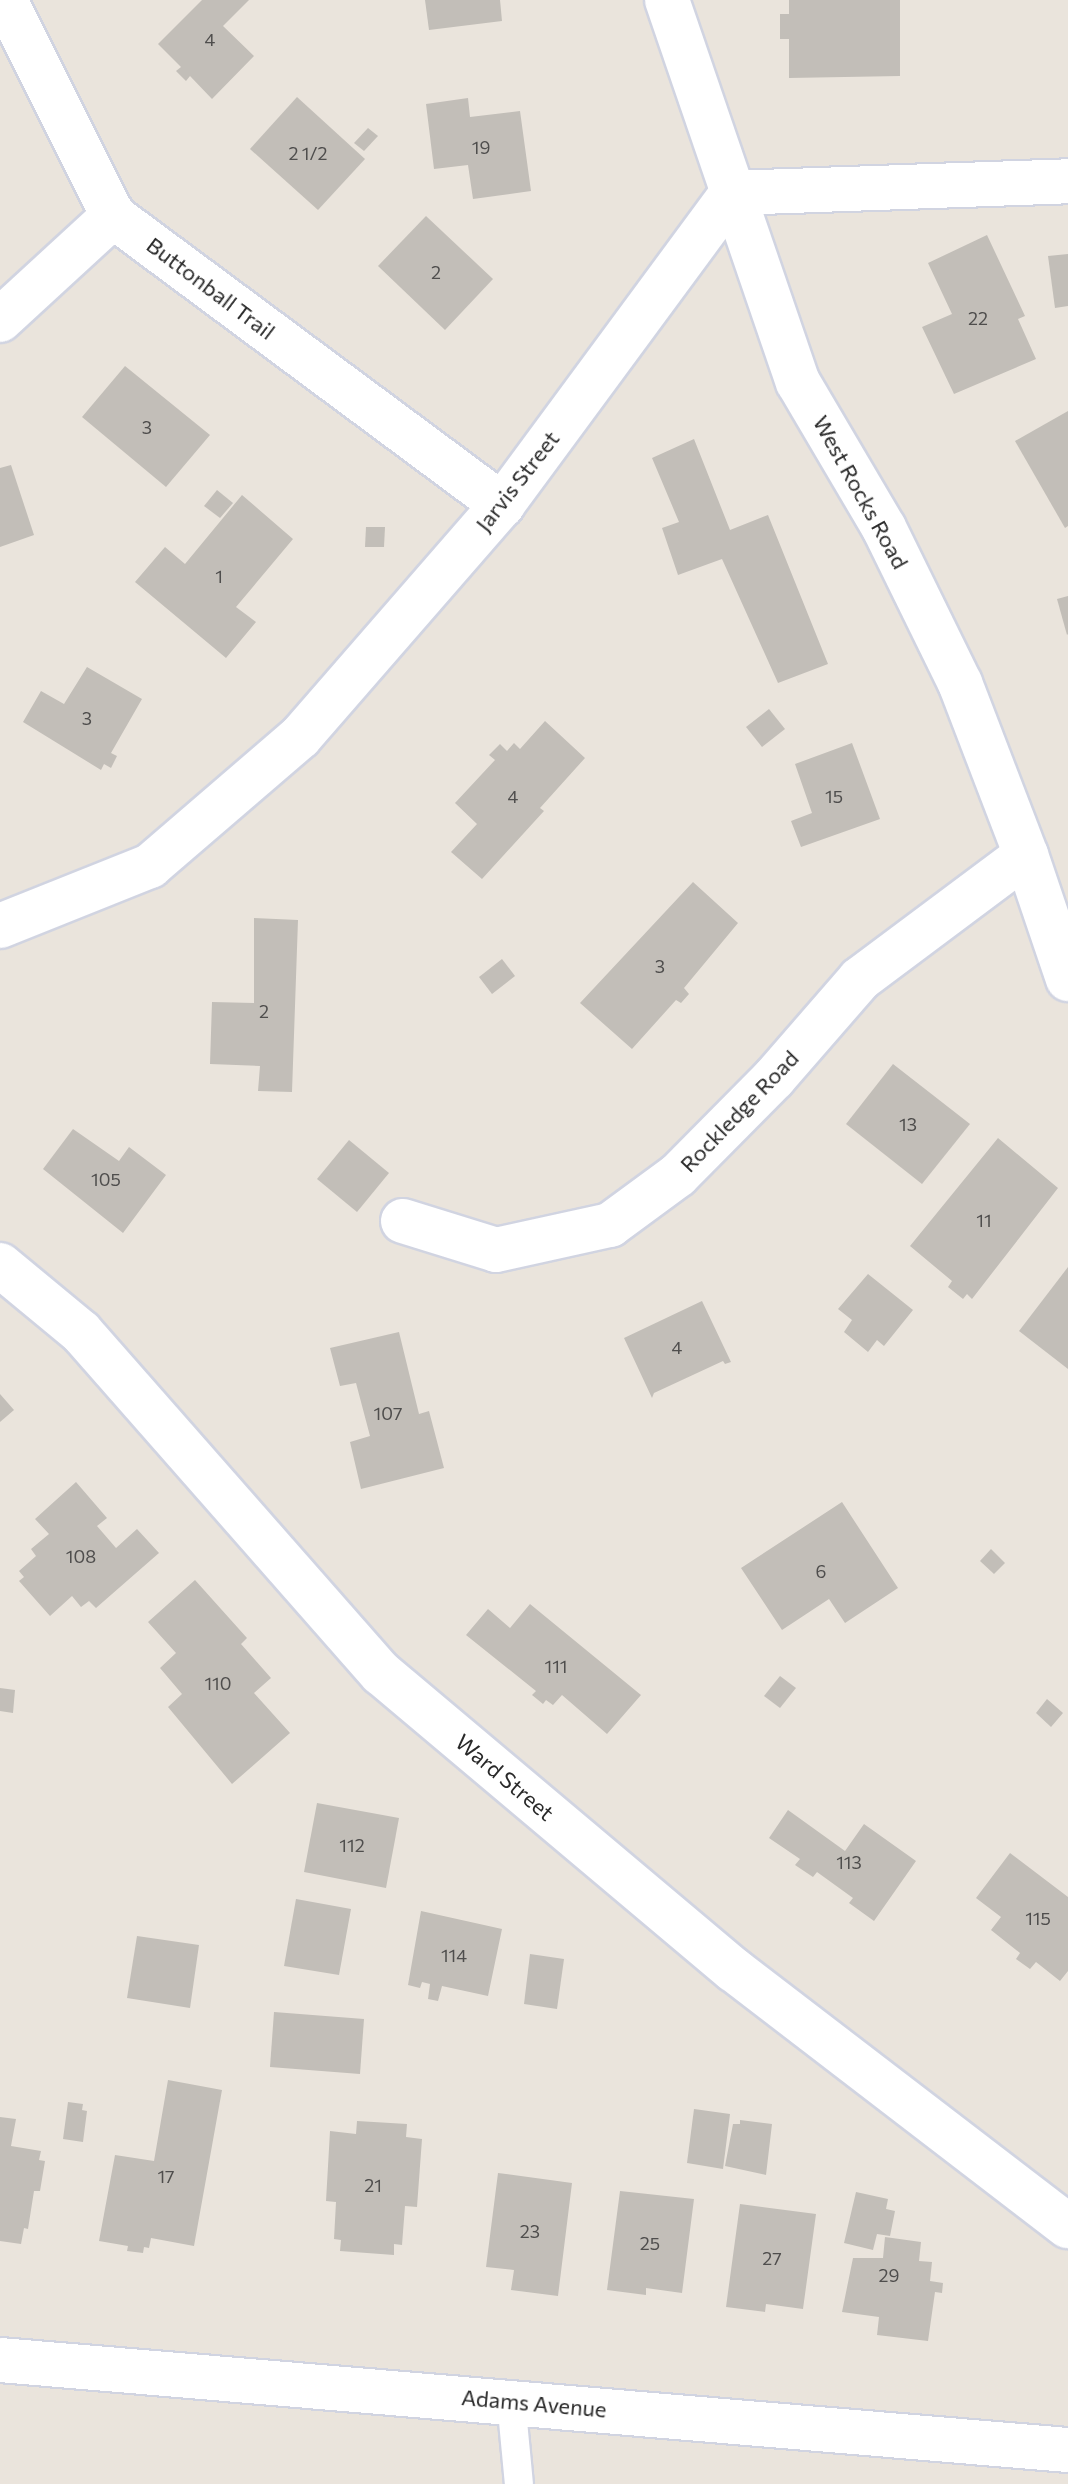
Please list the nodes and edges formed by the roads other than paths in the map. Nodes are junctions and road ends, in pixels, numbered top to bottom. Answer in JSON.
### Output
{"nodes":[{"id":1,"x":5,"y":0,"type":"edge"},
{"id":2,"x":667,"y":0,"type":"edge"},
{"id":3,"x":1068,"y":181,"type":"edge"},
{"id":4,"x":732,"y":193,"type":"junction"},
{"id":5,"x":113,"y":216,"type":"junction"},
{"id":6,"x":0,"y":320,"type":"edge"},
{"id":7,"x":502,"y":505,"type":"junction"},
{"id":8,"x":1026,"y":855,"type":"junction"},
{"id":9,"x":0,"y":926,"type":"edge"},
{"id":10,"x":1068,"y":979,"type":"edge"},
{"id":11,"x":403,"y":1221,"type":"dead end"},
{"id":12,"x":0,"y":1265,"type":"edge"},
{"id":13,"x":1068,"y":2226,"type":"edge"},
{"id":14,"x":0,"y":2360,"type":"edge"},
{"id":15,"x":511,"y":2400,"type":"junction"},
{"id":16,"x":1068,"y":2450,"type":"edge"},
{"id":17,"x":519,"y":2484,"type":"edge"}],
"edges":[{"from":1,"to":5,"type":"street","name":"Buttonball Trail"},
{"from":2,"to":4,"type":"street","name":"West Rocks Road"},
{"from":3,"to":4,"type":"street"},
{"from":4,"to":7,"type":"street","name":"Jarvis Street"},
{"from":4,"to":8,"type":"street","name":"West Rocks Road"},
{"from":5,"to":6,"type":"street"},
{"from":5,"to":7,"type":"street","name":"Buttonball Trail"},
{"from":7,"to":9,"type":"street","name":"Jarvis Street"},
{"from":8,"to":10,"type":"street","name":"West Rocks Road"},
{"from":8,"to":11,"type":"street","name":"Rockledge Road"},
{"from":12,"to":13,"type":"street","name":"Ward Street"},
{"from":14,"to":15,"type":"street","name":"Adams Avenue"},
{"from":15,"to":16,"type":"street","name":"Adams Avenue"},
{"from":15,"to":17,"type":"lane"}]}
